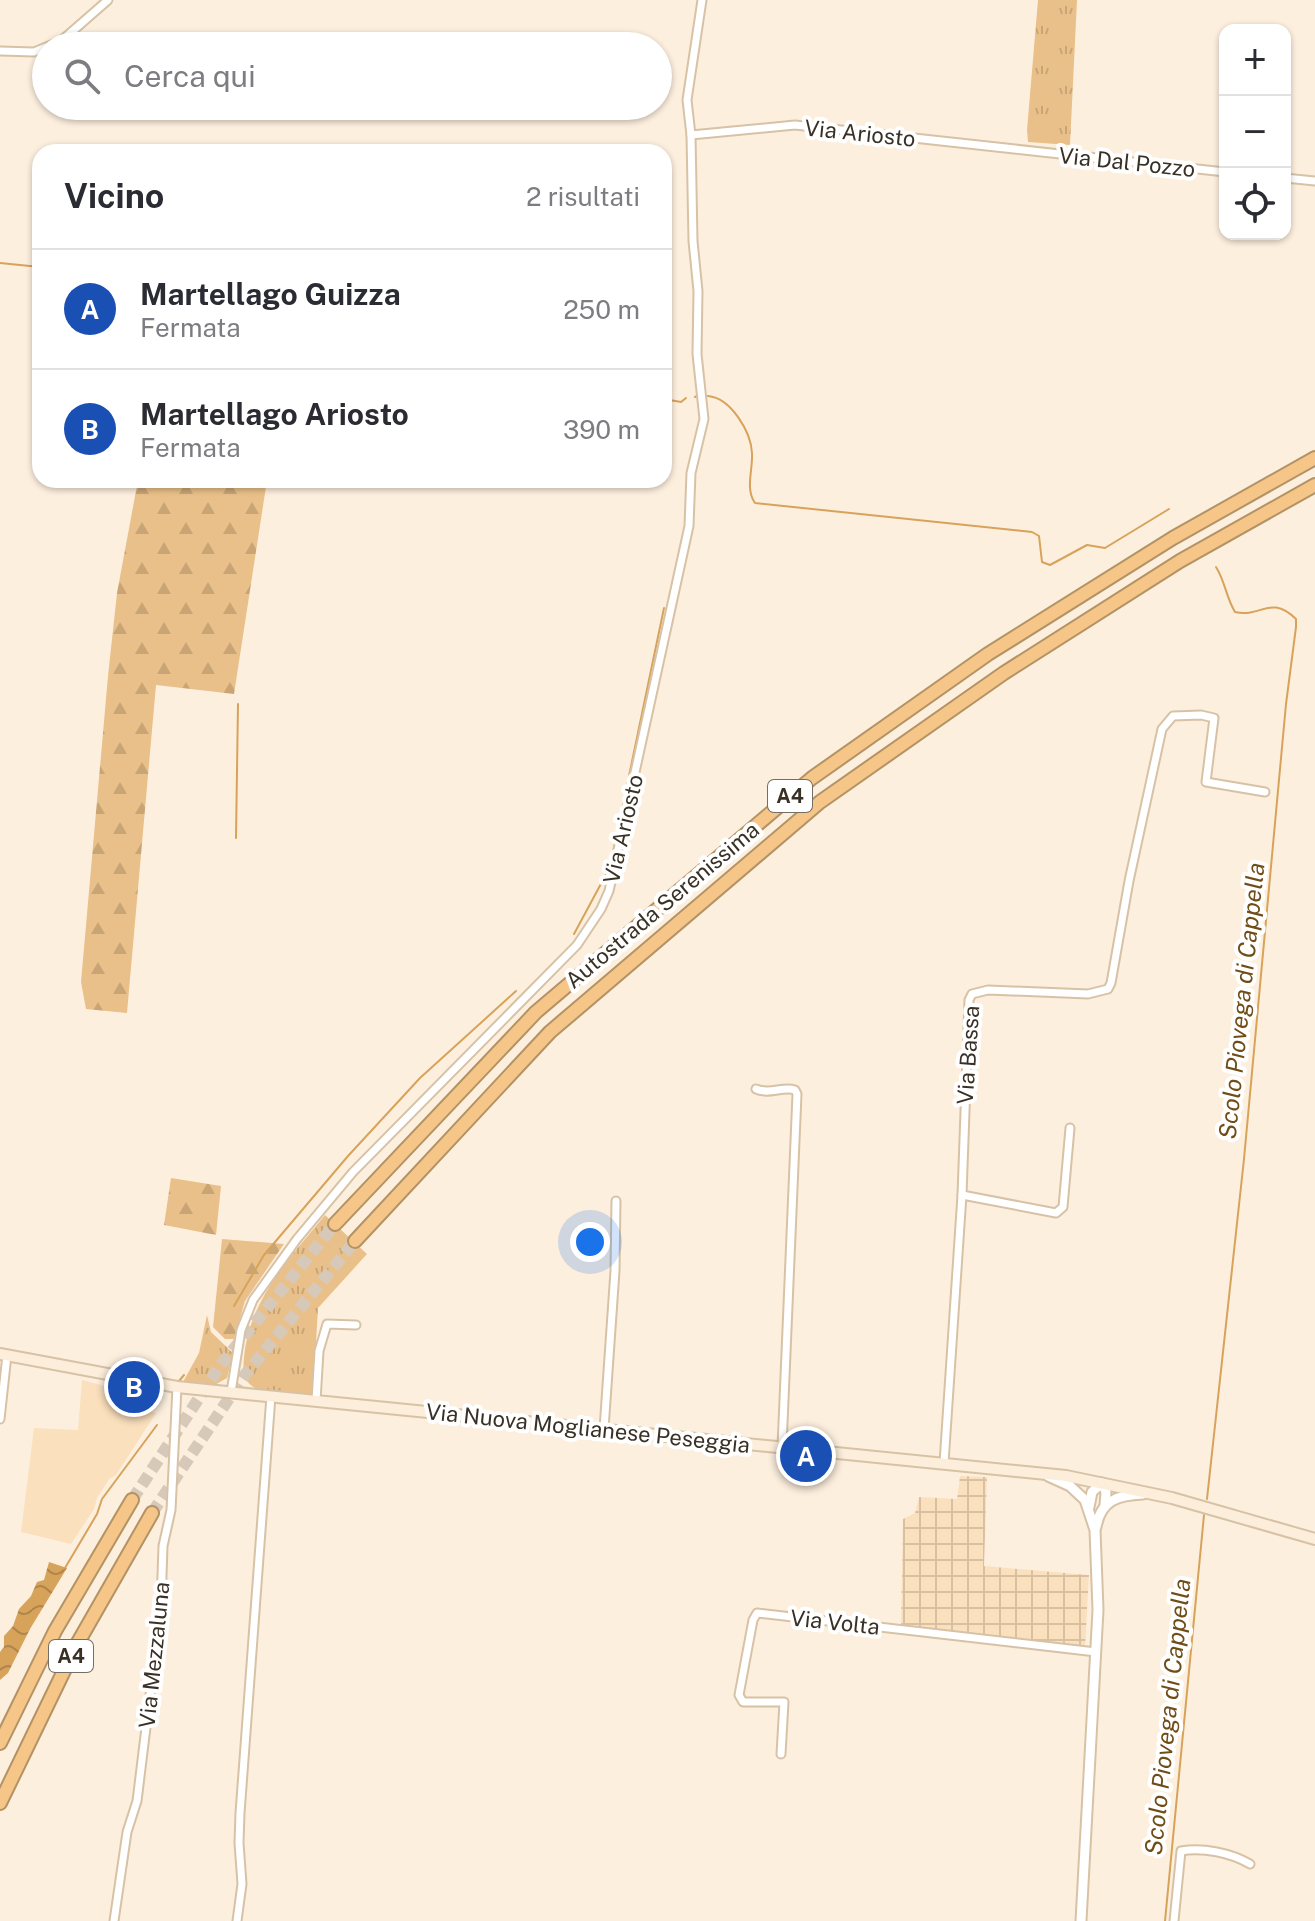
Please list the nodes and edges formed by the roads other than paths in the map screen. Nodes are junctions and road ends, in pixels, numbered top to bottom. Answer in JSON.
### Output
{"nodes":[{"id":1,"x":108,"y":0,"type":"edge"},
{"id":2,"x":702,"y":0,"type":"edge"},
{"id":3,"x":71,"y":32,"type":"edge"},
{"id":4,"x":0,"y":51,"type":"edge"},
{"id":5,"x":32,"y":52,"type":"edge"},
{"id":6,"x":691,"y":135,"type":"junction"},
{"id":7,"x":1028,"y":152,"type":"joint"},
{"id":8,"x":1219,"y":171,"type":"edge"},
{"id":9,"x":1291,"y":179,"type":"edge"},
{"id":10,"x":1315,"y":181,"type":"edge"},
{"id":11,"x":1315,"y":458,"type":"edge"},
{"id":12,"x":1315,"y":485,"type":"edge"},
{"id":13,"x":1265,"y":792,"type":"dead end"},
{"id":14,"x":756,"y":1089,"type":"dead end"},
{"id":15,"x":1070,"y":1128,"type":"dead end"},
{"id":16,"x":962,"y":1195,"type":"junction"},
{"id":17,"x":616,"y":1201,"type":"dead end"},
{"id":18,"x":335,"y":1224,"type":"tunnel mouth"},
{"id":19,"x":355,"y":1241,"type":"tunnel mouth"},
{"id":20,"x":356,"y":1325,"type":"dead end"},
{"id":21,"x":3,"y":1354,"type":"edge"},
{"id":22,"x":177,"y":1387,"type":"junction"},
{"id":23,"x":231,"y":1392,"type":"junction"},
{"id":24,"x":271,"y":1396,"type":"junction"},
{"id":25,"x":316,"y":1401,"type":"junction"},
{"id":26,"x":0,"y":1419,"type":"edge"},
{"id":27,"x":604,"y":1429,"type":"junction"},
{"id":28,"x":782,"y":1447,"type":"junction"},
{"id":29,"x":944,"y":1463,"type":"junction"},
{"id":30,"x":1043,"y":1474,"type":"junction"},
{"id":31,"x":1102,"y":1483,"type":"junction"},
{"id":32,"x":1157,"y":1494,"type":"junction"},
{"id":33,"x":132,"y":1500,"type":"tunnel mouth"},
{"id":34,"x":1105,"y":1505,"type":"junction"},
{"id":35,"x":1089,"y":1507,"type":"junction"},
{"id":36,"x":152,"y":1513,"type":"tunnel mouth"},
{"id":37,"x":1095,"y":1530,"type":"junction"},
{"id":38,"x":1315,"y":1539,"type":"edge"},
{"id":39,"x":1096,"y":1652,"type":"junction"},
{"id":40,"x":0,"y":1743,"type":"edge"},
{"id":41,"x":781,"y":1754,"type":"dead end"},
{"id":42,"x":0,"y":1803,"type":"edge"},
{"id":43,"x":1250,"y":1864,"type":"dead end"},
{"id":44,"x":114,"y":1921,"type":"edge"},
{"id":45,"x":237,"y":1921,"type":"edge"},
{"id":46,"x":1081,"y":1921,"type":"edge"},
{"id":47,"x":1174,"y":1921,"type":"edge"}],
"edges":[{"from":1,"to":3,"type":"street"},
{"from":2,"to":6,"type":"street","name":"Via Ariosto"},
{"from":4,"to":5,"type":"street"},
{"from":6,"to":7,"type":"street","name":"Via Ariosto"},
{"from":6,"to":23,"type":"street","name":"Via Ariosto"},
{"from":7,"to":8,"type":"street","name":"Via Dal Pozzo"},
{"from":9,"to":10,"type":"street"},
{"from":11,"to":18,"type":"highway","name":"Autostrada Serenissima","number":"A4"},
{"from":12,"to":19,"type":"highway","name":"Autostrada Serenissima","number":"A4"},
{"from":13,"to":16,"type":"street","name":"Via Bassa"},
{"from":14,"to":28,"type":"street"},
{"from":15,"to":16,"type":"street"},
{"from":16,"to":29,"type":"street","name":"Via Bassa"},
{"from":17,"to":27,"type":"street"},
{"from":20,"to":25,"type":"street"},
{"from":21,"to":22,"type":"main road","name":"Via Nuova Moglianese Peseggia"},
{"from":21,"to":26,"type":"street"},
{"from":22,"to":23,"type":"main road","name":"Via Nuova Moglianese Peseggia"},
{"from":22,"to":44,"type":"street","name":"Via Mezzaluna"},
{"from":23,"to":24,"type":"main road","name":"Via Nuova Moglianese Peseggia"},
{"from":24,"to":25,"type":"main road","name":"Via Nuova Moglianese Peseggia"},
{"from":24,"to":45,"type":"street"},
{"from":25,"to":27,"type":"main road","name":"Via Nuova Moglianese Peseggia"},
{"from":27,"to":28,"type":"main road","name":"Via Nuova Moglianese Peseggia"},
{"from":28,"to":29,"type":"main road","name":"Via Nuova Moglianese Peseggia"},
{"from":29,"to":30,"type":"main road","name":"Via Nuova Moglianese Peseggia"},
{"from":30,"to":31,"type":"main road","name":"Via Nuova Moglianese Peseggia"},
{"from":30,"to":35,"type":"street"},
{"from":31,"to":32,"type":"main road","name":"Via Nuova Moglianese Peseggia"},
{"from":31,"to":34,"type":"street"},
{"from":31,"to":35,"type":"street"},
{"from":32,"to":34,"type":"street"},
{"from":32,"to":38,"type":"main road","name":"Via Nuova Moglianese Peseggia"},
{"from":33,"to":40,"type":"highway","number":"A4"},
{"from":34,"to":37,"type":"street"},
{"from":35,"to":37,"type":"street"},
{"from":36,"to":42,"type":"highway","number":"A4"},
{"from":37,"to":39,"type":"street"},
{"from":39,"to":41,"type":"street","name":"Via Volta"},
{"from":39,"to":46,"type":"street"},
{"from":43,"to":47,"type":"street"}]}
